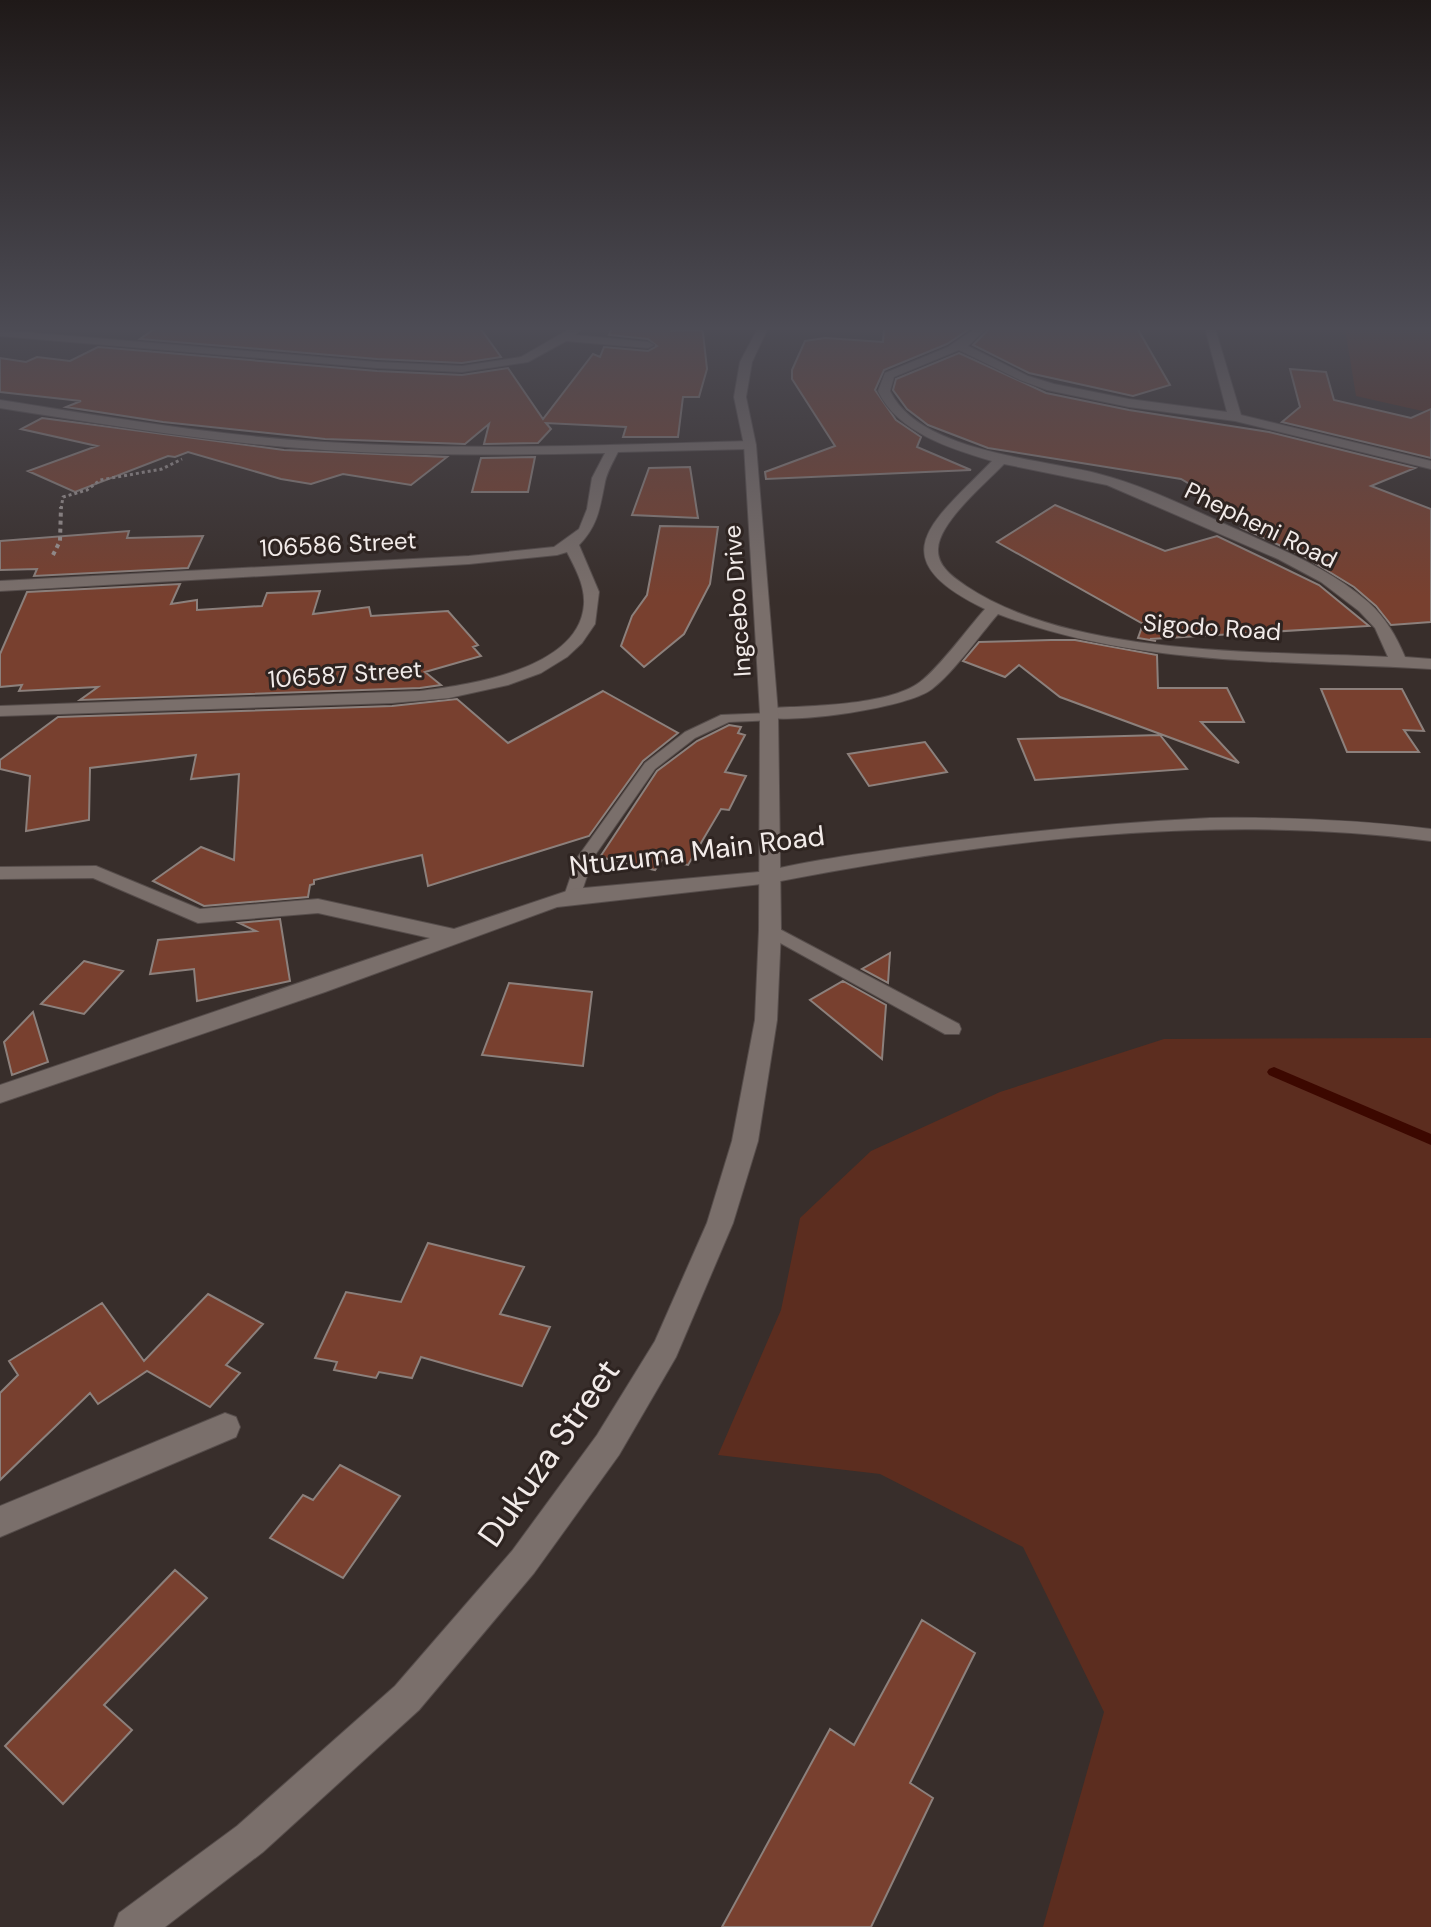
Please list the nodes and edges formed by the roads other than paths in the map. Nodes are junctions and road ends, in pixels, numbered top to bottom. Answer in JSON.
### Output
{"nodes":[{"id":1,"x":99,"y":418,"type":"edge"},
{"id":2,"x":743,"y":418,"type":"edge"},
{"id":3,"x":906,"y":418,"type":"edge"},
{"id":4,"x":1239,"y":418,"type":"edge"},
{"id":5,"x":750,"y":445,"type":"junction"},
{"id":6,"x":613,"y":449,"type":"junction"},
{"id":7,"x":1000,"y":460,"type":"junction"},
{"id":8,"x":1431,"y":465,"type":"edge"},
{"id":9,"x":571,"y":544,"type":"junction"},
{"id":10,"x":0,"y":586,"type":"edge"},
{"id":11,"x":994,"y":609,"type":"junction"},
{"id":12,"x":1399,"y":662,"type":"junction"},
{"id":13,"x":1431,"y":664,"type":"edge"},
{"id":14,"x":0,"y":711,"type":"edge"},
{"id":15,"x":769,"y":715,"type":"junction"},
{"id":16,"x":1431,"y":835,"type":"edge"},
{"id":17,"x":0,"y":873,"type":"edge"},
{"id":18,"x":770,"y":877,"type":"junction"},
{"id":19,"x":573,"y":896,"type":"junction"},
{"id":20,"x":770,"y":930,"type":"junction"},
{"id":21,"x":452,"y":936,"type":"junction"},
{"id":22,"x":952,"y":1029,"type":"dead end"},
{"id":23,"x":0,"y":1094,"type":"edge"},
{"id":24,"x":225,"y":1427,"type":"dead end"},
{"id":25,"x":0,"y":1522,"type":"edge"},
{"id":26,"x":133,"y":1927,"type":"edge"}],
"edges":[{"from":1,"to":6,"type":"street"},
{"from":2,"to":5,"type":"street","name":"Ingcebo Drive"},
{"from":3,"to":7,"type":"street","name":"Phepheni Road"},
{"from":4,"to":8,"type":"street"},
{"from":5,"to":6,"type":"street"},
{"from":5,"to":15,"type":"street","name":"Ingcebo Drive"},
{"from":6,"to":9,"type":"street"},
{"from":7,"to":11,"type":"street","name":"Sigodo Road"},
{"from":7,"to":12,"type":"street","name":"Phepheni Road"},
{"from":9,"to":10,"type":"street","name":"106586 Street"},
{"from":9,"to":14,"type":"street","name":"106587 Street"},
{"from":11,"to":12,"type":"street","name":"Sigodo Road"},
{"from":11,"to":15,"type":"street"},
{"from":12,"to":13,"type":"street","name":"Sigodo Road"},
{"from":15,"to":18,"type":"street","name":"Ingcebo Drive"},
{"from":15,"to":19,"type":"lane"},
{"from":16,"to":18,"type":"street","name":"Ntuzuma Main Road"},
{"from":17,"to":21,"type":"street"},
{"from":18,"to":19,"type":"street","name":"Ntuzuma Main Road"},
{"from":18,"to":20,"type":"street","name":"Dukuza Street"},
{"from":19,"to":21,"type":"street","name":"Ntuzuma Main Road"},
{"from":20,"to":22,"type":"lane"},
{"from":20,"to":26,"type":"street","name":"Dukuza Street"},
{"from":21,"to":23,"type":"street","name":"Ntuzuma Main Road"},
{"from":24,"to":25,"type":"street"}]}
